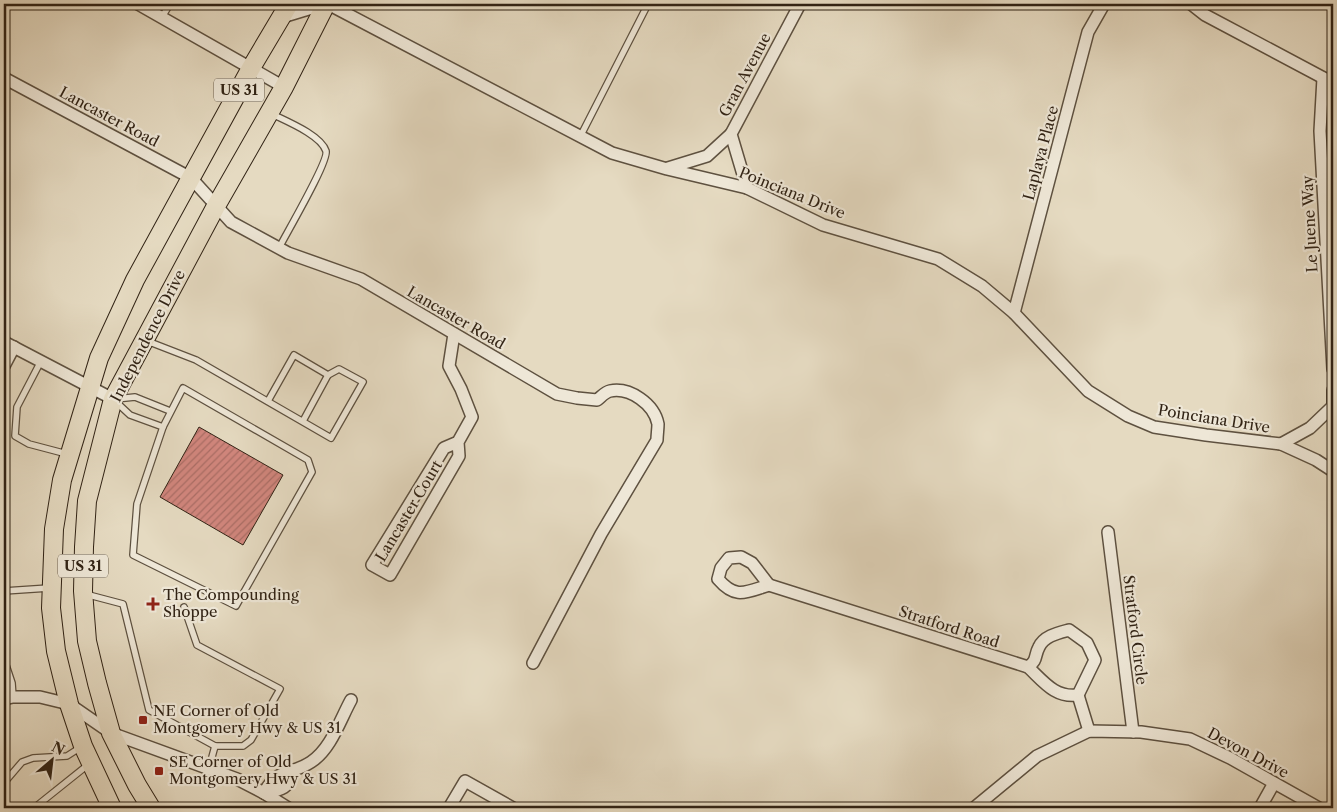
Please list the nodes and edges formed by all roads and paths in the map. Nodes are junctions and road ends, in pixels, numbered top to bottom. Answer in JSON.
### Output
{"nodes":[{"id":1,"x":138,"y":4,"type":"edge"},
{"id":2,"x":170,"y":4,"type":"edge"},
{"id":3,"x":326,"y":4,"type":"edge"},
{"id":4,"x":648,"y":4,"type":"edge"},
{"id":5,"x":800,"y":4,"type":"edge"},
{"id":6,"x":1104,"y":4,"type":"edge"},
{"id":7,"x":1191,"y":4,"type":"edge"},
{"id":8,"x":284,"y":11,"type":"edge"},
{"id":9,"x":162,"y":17,"type":"junction"},
{"id":10,"x":251,"y":68,"type":"junction"},
{"id":11,"x":4,"y":78,"type":"edge"},
{"id":12,"x":1328,"y":80,"type":"edge"},
{"id":13,"x":284,"y":87,"type":"junction"},
{"id":14,"x":269,"y":112,"type":"junction"},
{"id":15,"x":731,"y":134,"type":"junction"},
{"id":16,"x":580,"y":137,"type":"junction"},
{"id":17,"x":667,"y":169,"type":"junction"},
{"id":18,"x":191,"y":178,"type":"junction"},
{"id":19,"x":747,"y":188,"type":"junction"},
{"id":20,"x":216,"y":206,"type":"junction"},
{"id":21,"x":279,"y":248,"type":"junction"},
{"id":22,"x":1014,"y":313,"type":"junction"},
{"id":23,"x":454,"y":334,"type":"junction"},
{"id":24,"x":145,"y":341,"type":"junction"},
{"id":25,"x":9,"y":344,"type":"edge"},
{"id":26,"x":41,"y":362,"type":"junction"},
{"id":27,"x":4,"y":366,"type":"edge"},
{"id":28,"x":1333,"y":369,"type":"edge"},
{"id":29,"x":328,"y":375,"type":"junction"},
{"id":30,"x":89,"y":387,"type":"junction"},
{"id":31,"x":1333,"y":390,"type":"edge"},
{"id":32,"x":114,"y":399,"type":"junction"},
{"id":33,"x":268,"y":401,"type":"junction"},
{"id":34,"x":1333,"y":408,"type":"edge"},
{"id":35,"x":170,"y":411,"type":"junction"},
{"id":36,"x":303,"y":421,"type":"junction"},
{"id":37,"x":163,"y":427,"type":"junction"},
{"id":38,"x":458,"y":442,"type":"junction"},
{"id":39,"x":1280,"y":444,"type":"junction"},
{"id":40,"x":69,"y":454,"type":"junction"},
{"id":41,"x":1333,"y":471,"type":"edge"},
{"id":42,"x":413,"y":498,"type":"junction"},
{"id":43,"x":430,"y":507,"type":"junction"},
{"id":44,"x":1108,"y":532,"type":"dead end"},
{"id":45,"x":769,"y":585,"type":"dead end"},
{"id":46,"x":52,"y":588,"type":"junction"},
{"id":47,"x":4,"y":591,"type":"edge"},
{"id":48,"x":83,"y":594,"type":"junction"},
{"id":49,"x":184,"y":607,"type":"dead end"},
{"id":50,"x":4,"y":659,"type":"edge"},
{"id":51,"x":534,"y":663,"type":"dead end"},
{"id":52,"x":1028,"y":668,"type":"junction"},
{"id":53,"x":1078,"y":695,"type":"junction"},
{"id":54,"x":9,"y":698,"type":"edge"},
{"id":55,"x":350,"y":700,"type":"dead end"},
{"id":56,"x":69,"y":704,"type":"junction"},
{"id":57,"x":1089,"y":731,"type":"junction"},
{"id":58,"x":1133,"y":732,"type":"junction"},
{"id":59,"x":111,"y":734,"type":"junction"},
{"id":60,"x":83,"y":746,"type":"junction"},
{"id":61,"x":215,"y":746,"type":"junction"},
{"id":62,"x":91,"y":763,"type":"junction"},
{"id":63,"x":209,"y":768,"type":"junction"},
{"id":64,"x":4,"y":783,"type":"edge"},
{"id":65,"x":1274,"y":783,"type":"junction"},
{"id":66,"x":264,"y":793,"type":"junction"},
{"id":67,"x":109,"y":807,"type":"edge"},
{"id":68,"x":283,"y":807,"type":"edge"},
{"id":69,"x":34,"y":808,"type":"edge"},
{"id":70,"x":151,"y":808,"type":"edge"},
{"id":71,"x":449,"y":808,"type":"edge"},
{"id":72,"x":513,"y":808,"type":"edge"},
{"id":73,"x":974,"y":808,"type":"edge"},
{"id":74,"x":1260,"y":808,"type":"edge"},
{"id":75,"x":1319,"y":808,"type":"edge"}],
"edges":[{"from":1,"to":9,"type":"street"},
{"from":2,"to":9,"type":"lane"},
{"from":3,"to":8,"type":"street"},
{"from":3,"to":13,"type":"main road","name":"Independence Drive","number":"US 31"},
{"from":3,"to":16,"type":"street","name":"Poinciana Drive"},
{"from":4,"to":16,"type":"lane"},
{"from":5,"to":15,"type":"street","name":"Gran Avenue"},
{"from":6,"to":22,"type":"street","name":"Laplaya Place"},
{"from":7,"to":12,"type":"street"},
{"from":8,"to":10,"type":"main road","name":"Independence Drive","number":"US 31"},
{"from":9,"to":10,"type":"street"},
{"from":10,"to":13,"type":"street"},
{"from":10,"to":18,"type":"main road","name":"Independence Drive","number":"US 31"},
{"from":11,"to":18,"type":"street","name":"Lancaster Road"},
{"from":12,"to":28,"type":"street","name":"Le Juene Way"},
{"from":13,"to":14,"type":"main road","name":"Independence Drive","number":"US 31"},
{"from":14,"to":20,"type":"main road","name":"Independence Drive","number":"US 31"},
{"from":14,"to":21,"type":"lane"},
{"from":15,"to":17,"type":"street","name":"Gran Avenue"},
{"from":15,"to":19,"type":"street","name":"Gran Avenue"},
{"from":16,"to":17,"type":"street","name":"Poinciana Drive"},
{"from":17,"to":19,"type":"street","name":"Poinciana Drive"},
{"from":18,"to":20,"type":"street","name":"Lancaster Road"},
{"from":18,"to":30,"type":"main road","name":"Independence Drive","number":"US 31"},
{"from":19,"to":22,"type":"street","name":"Poinciana Drive"},
{"from":20,"to":21,"type":"street","name":"Lancaster Road"},
{"from":20,"to":24,"type":"main road","name":"Independence Drive","number":"US 31"},
{"from":21,"to":23,"type":"street","name":"Lancaster Road"},
{"from":22,"to":39,"type":"street","name":"Poinciana Drive"},
{"from":23,"to":38,"type":"street","name":"Lancaster Court"},
{"from":23,"to":51,"type":"street","name":"Lancaster Road"},
{"from":24,"to":32,"type":"main road","name":"Independence Drive","number":"US 31"},
{"from":24,"to":33,"type":"lane"},
{"from":25,"to":26,"type":"street"},
{"from":25,"to":27,"type":"street"},
{"from":26,"to":30,"type":"street"},
{"from":26,"to":40,"type":"lane"},
{"from":29,"to":33,"type":"lane"},
{"from":29,"to":36,"type":"lane"},
{"from":29,"to":36,"type":"lane"},
{"from":30,"to":32,"type":"street"},
{"from":30,"to":40,"type":"main road","name":"Independence Drive","number":"US 31"},
{"from":31,"to":34,"type":"street"},
{"from":32,"to":35,"type":"lane"},
{"from":32,"to":37,"type":"lane"},
{"from":32,"to":48,"type":"main road","name":"Independence Drive","number":"US 31"},
{"from":33,"to":36,"type":"lane"},
{"from":34,"to":39,"type":"street","name":"Poinciana Drive"},
{"from":35,"to":37,"type":"lane"},
{"from":35,"to":37,"type":"lane"},
{"from":38,"to":42,"type":"street","name":"Lancaster Court"},
{"from":38,"to":43,"type":"street","name":"Lancaster Court"},
{"from":39,"to":41,"type":"street","name":"Poinciana Drive"},
{"from":40,"to":46,"type":"main road","name":"Independence Drive","number":"US 31"},
{"from":42,"to":43,"type":"street"},
{"from":42,"to":43,"type":"street","name":"Lancaster Court"},
{"from":44,"to":58,"type":"street","name":"Stratford Circle"},
{"from":45,"to":52,"type":"street","name":"Stratford Road"},
{"from":46,"to":47,"type":"lane"},
{"from":46,"to":56,"type":"main road","name":"Independence Drive","number":"US 31"},
{"from":48,"to":59,"type":"main road","name":"Independence Drive","number":"US 31"},
{"from":48,"to":61,"type":"lane"},
{"from":49,"to":61,"type":"lane"},
{"from":50,"to":54,"type":"lane"},
{"from":52,"to":53,"type":"street","name":"Stratford Road"},
{"from":52,"to":53,"type":"street"},
{"from":53,"to":57,"type":"street"},
{"from":54,"to":56,"type":"street"},
{"from":55,"to":66,"type":"street"},
{"from":56,"to":59,"type":"street"},
{"from":56,"to":60,"type":"main road","name":"Independence Drive","number":"US 31"},
{"from":57,"to":58,"type":"street","name":"Devon Drive"},
{"from":57,"to":73,"type":"street","name":"Devon Drive"},
{"from":58,"to":65,"type":"street","name":"Devon Drive"},
{"from":59,"to":63,"type":"street"},
{"from":59,"to":70,"type":"main road","name":"Independence Drive","number":"US 31"},
{"from":60,"to":62,"type":"main road","name":"Independence Drive","number":"US 31"},
{"from":60,"to":64,"type":"lane"},
{"from":61,"to":63,"type":"lane"},
{"from":62,"to":67,"type":"main road","name":"Independence Drive","number":"US 31"},
{"from":62,"to":69,"type":"lane"},
{"from":63,"to":66,"type":"street"},
{"from":65,"to":74,"type":"street"},
{"from":65,"to":75,"type":"street","name":"Devon Drive"},
{"from":66,"to":68,"type":"street"},
{"from":71,"to":72,"type":"street"}]}
